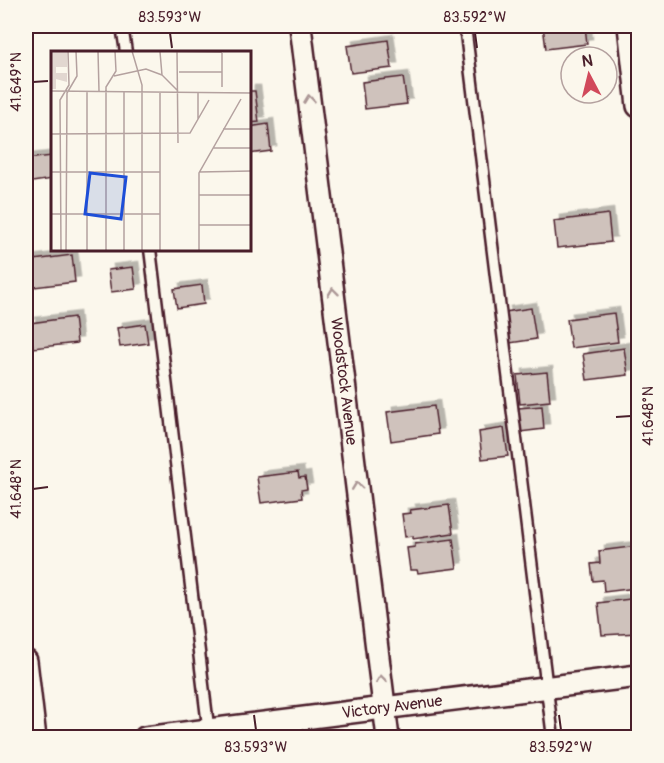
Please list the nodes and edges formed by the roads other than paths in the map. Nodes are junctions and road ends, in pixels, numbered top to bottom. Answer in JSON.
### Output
{"nodes":[{"id":1,"x":122,"y":26,"type":"edge"},
{"id":2,"x":300,"y":26,"type":"edge"},
{"id":3,"x":465,"y":26,"type":"edge"},
{"id":4,"x":628,"y":26,"type":"edge"},
{"id":5,"x":126,"y":51,"type":"edge"},
{"id":6,"x":639,"y":106,"type":"edge"},
{"id":7,"x":150,"y":250,"type":"edge"},
{"id":8,"x":26,"y":661,"type":"edge"},
{"id":9,"x":639,"y":676,"type":"edge"},
{"id":10,"x":547,"y":689,"type":"junction"},
{"id":11,"x":384,"y":707,"type":"junction"},
{"id":12,"x":209,"y":733,"type":"edge"},
{"id":13,"x":35,"y":738,"type":"edge"},
{"id":14,"x":145,"y":738,"type":"edge"},
{"id":15,"x":388,"y":738,"type":"edge"},
{"id":16,"x":553,"y":738,"type":"edge"}],
"edges":[{"from":1,"to":5,"type":"lane"},
{"from":11,"to":2,"type":"street","name":"Woodstock Avenue","one_way":true},
{"from":3,"to":10,"type":"lane"},
{"from":4,"to":6,"type":"street"},
{"from":7,"to":12,"type":"lane"},
{"from":8,"to":13,"type":"street"},
{"from":9,"to":10,"type":"street","name":"Victory Avenue"},
{"from":10,"to":11,"type":"street","name":"Victory Avenue"},
{"from":10,"to":16,"type":"lane"},
{"from":11,"to":12,"type":"street","name":"Victory Avenue"},
{"from":11,"to":15,"type":"street","name":"Woodstock Avenue"},
{"from":12,"to":14,"type":"street","name":"Victory Avenue"}]}
